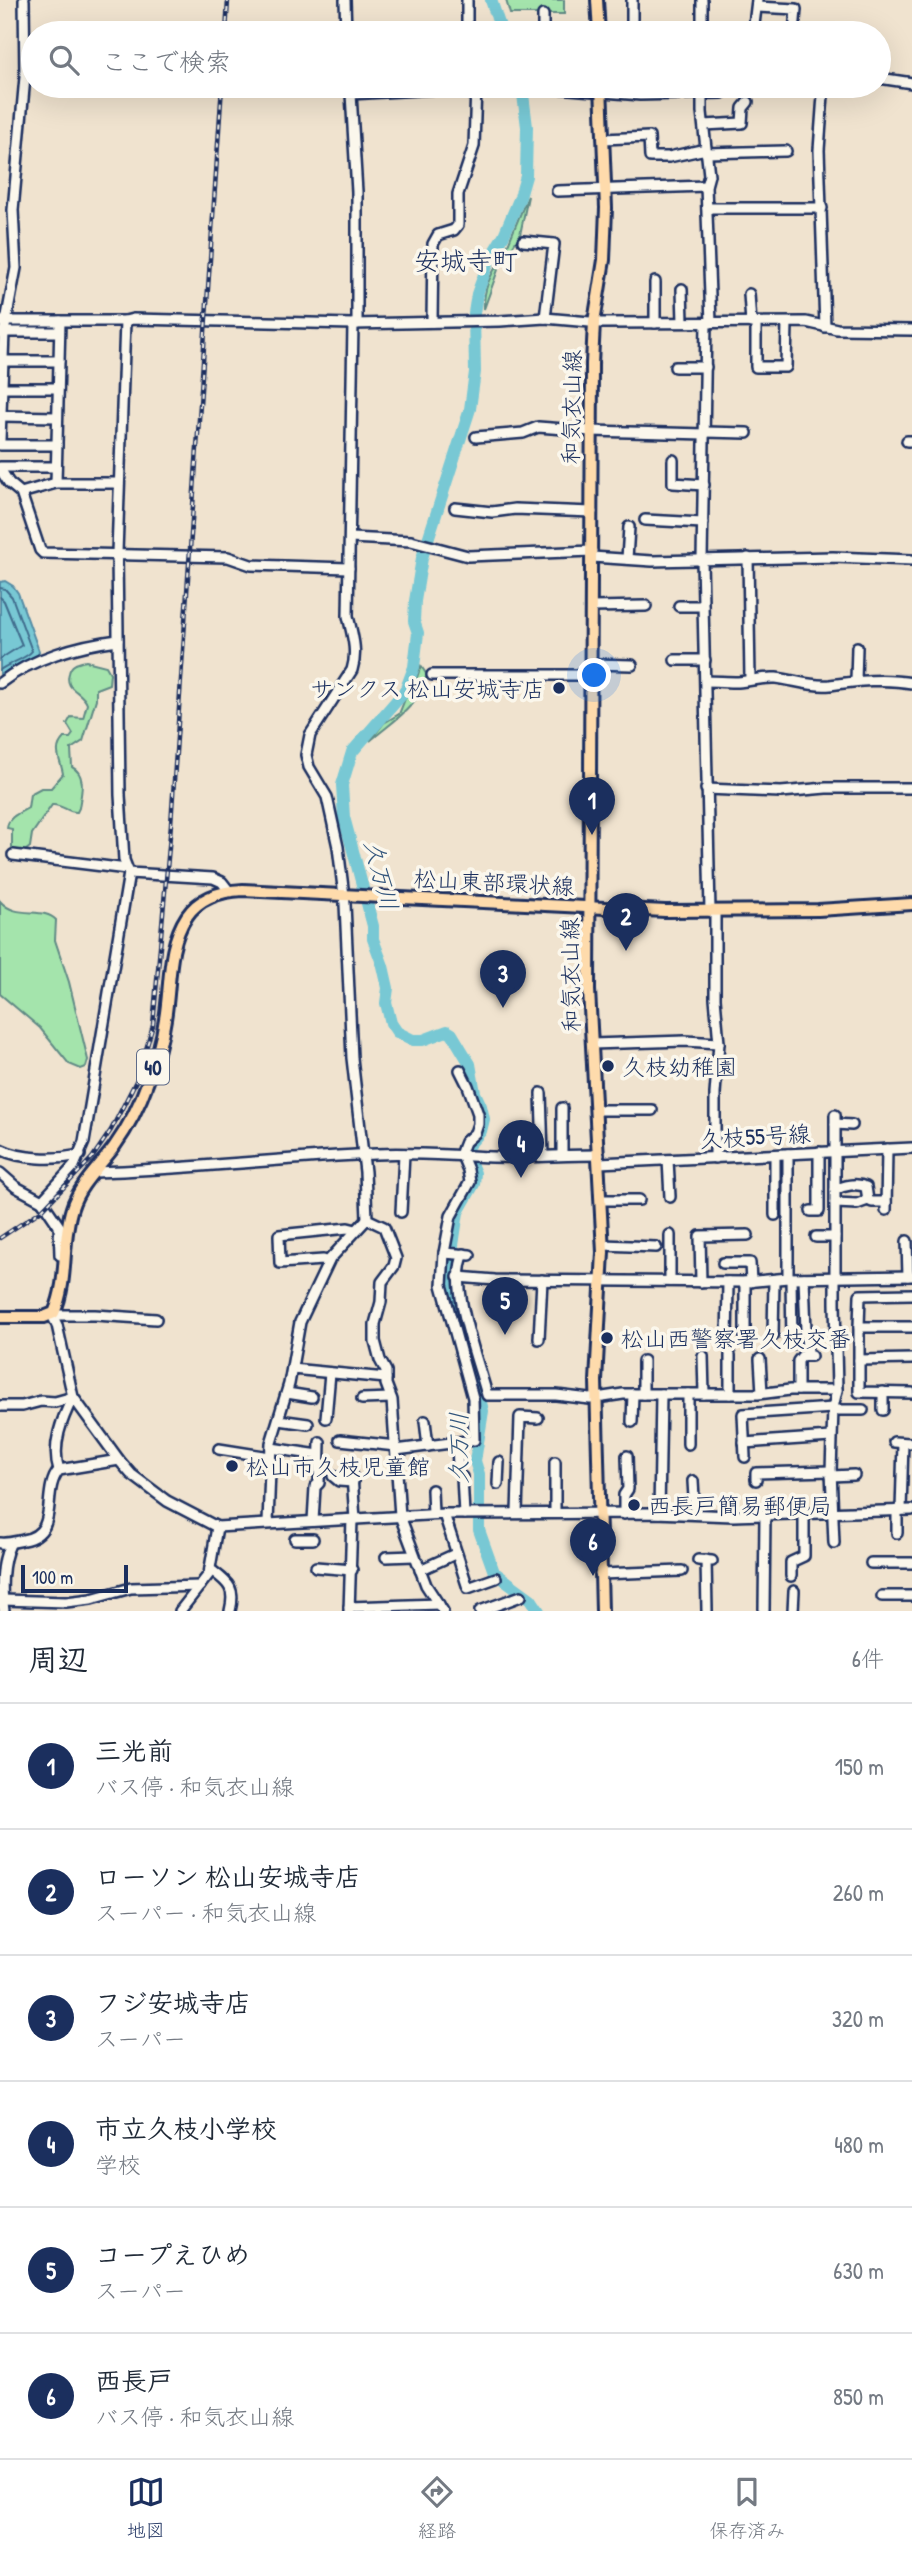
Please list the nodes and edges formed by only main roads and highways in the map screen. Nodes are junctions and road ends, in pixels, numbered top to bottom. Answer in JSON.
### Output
{"nodes":[{"id":1,"x":597,"y":0,"type":"edge"},
{"id":2,"x":598,"y":21,"type":"edge"},
{"id":3,"x":601,"y":98,"type":"edge"},
{"id":4,"x":912,"y":904,"type":"edge"},
{"id":5,"x":590,"y":908,"type":"junction"},
{"id":6,"x":0,"y":1317,"type":"edge"},
{"id":7,"x":602,"y":1611,"type":"edge"}],
"edges":[{"from":1,"to":2,"type":"main road"},
{"from":3,"to":5,"type":"main road","name":"和気衣山線"},
{"from":4,"to":5,"type":"main road","name":"松山東部環状線","number":"40"},
{"from":5,"to":6,"type":"main road","name":"松山東部環状線","number":"40"},
{"from":5,"to":7,"type":"main road","name":"和気衣山線"}]}
